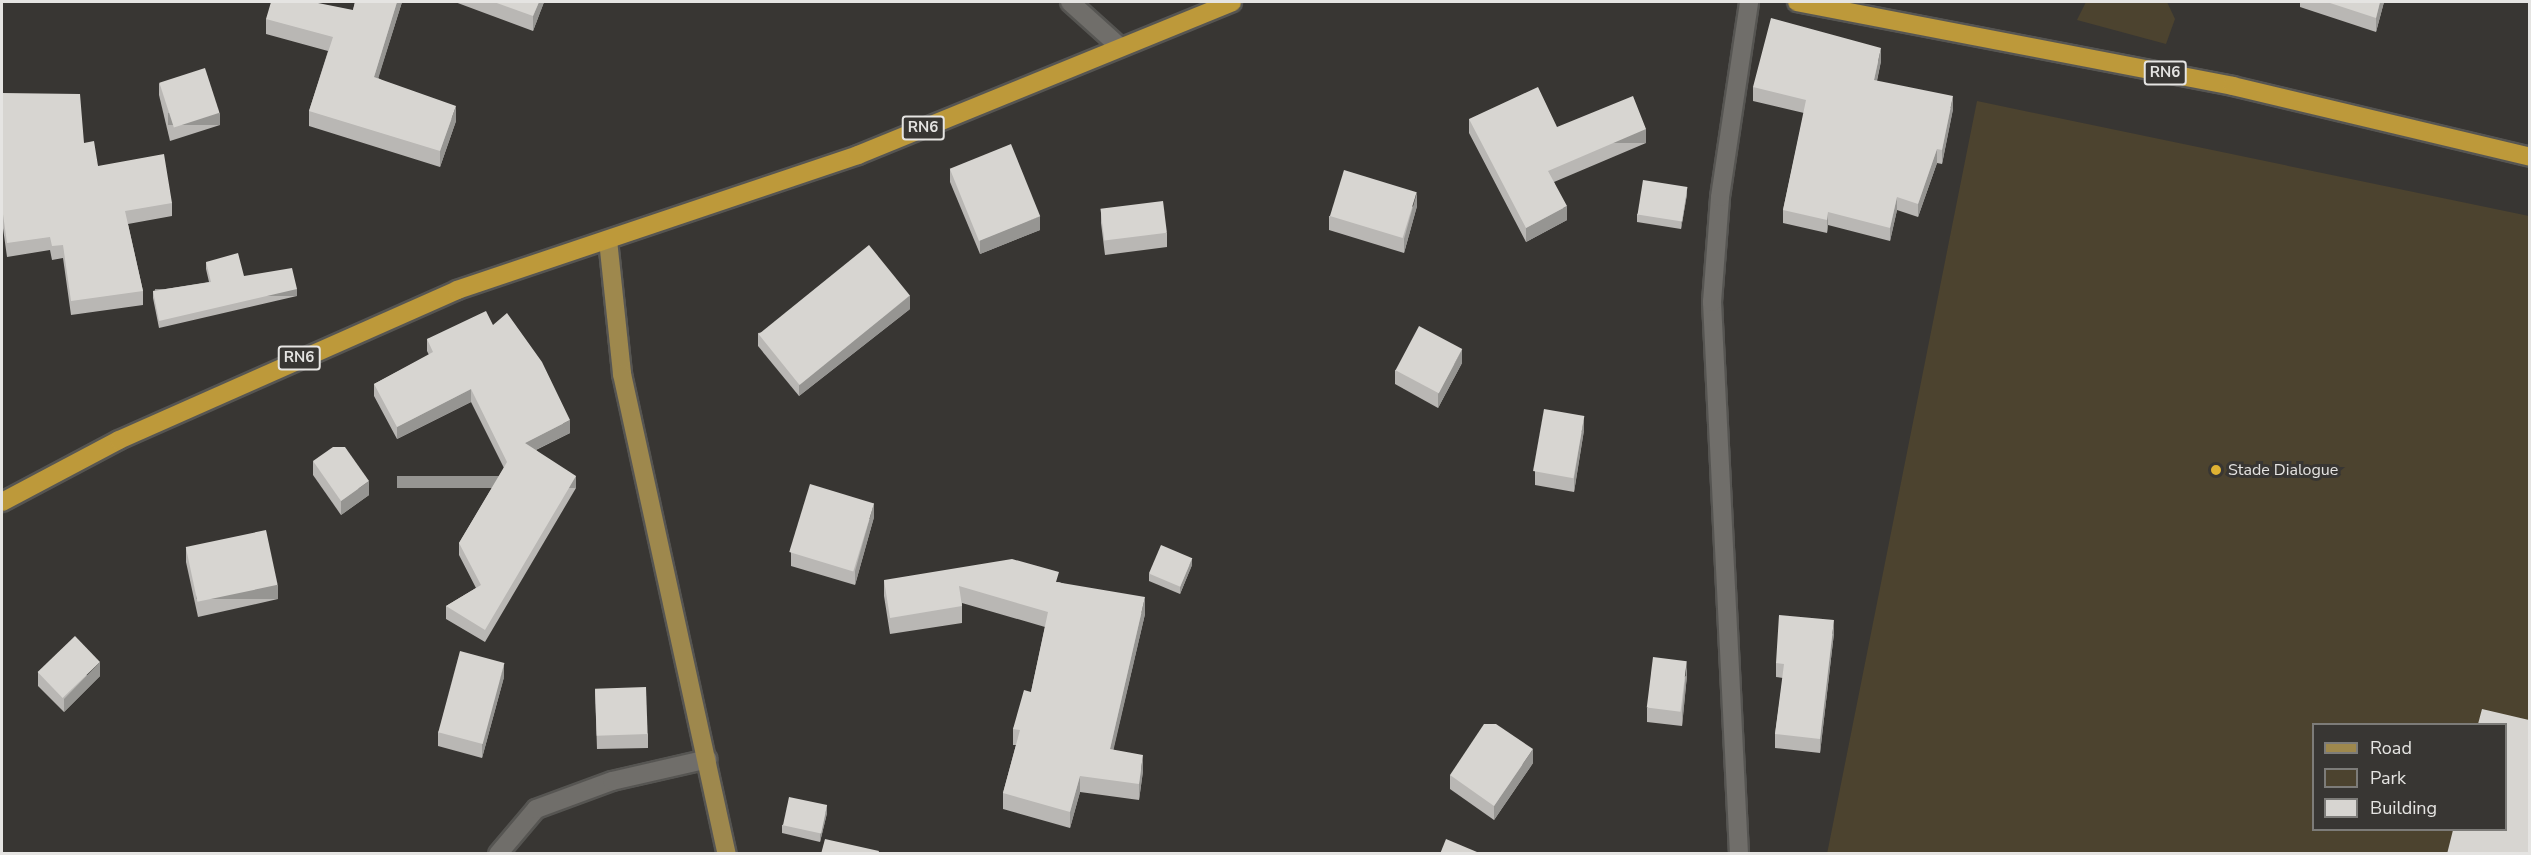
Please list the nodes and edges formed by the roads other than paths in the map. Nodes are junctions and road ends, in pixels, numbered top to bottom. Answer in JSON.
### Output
{"nodes":[{"id":1,"x":1070,"y":2,"type":"edge"},
{"id":2,"x":1749,"y":2,"type":"edge"},
{"id":3,"x":1797,"y":2,"type":"edge"},
{"id":4,"x":1224,"y":3,"type":"edge"},
{"id":5,"x":1120,"y":47,"type":"junction"},
{"id":6,"x":2529,"y":157,"type":"edge"},
{"id":7,"x":608,"y":240,"type":"junction"},
{"id":8,"x":2,"y":502,"type":"edge"},
{"id":9,"x":708,"y":759,"type":"junction"},
{"id":10,"x":498,"y":854,"type":"edge"},
{"id":11,"x":727,"y":854,"type":"edge"},
{"id":12,"x":1739,"y":854,"type":"edge"}],
"edges":[{"from":1,"to":5,"type":"street"},
{"from":2,"to":12,"type":"street"},
{"from":3,"to":6,"type":"highway","number":"RN6"},
{"from":4,"to":5,"type":"highway","number":"RN6"},
{"from":5,"to":7,"type":"highway","number":"RN6"},
{"from":7,"to":8,"type":"highway","number":"RN6"},
{"from":7,"to":9,"type":"main road"},
{"from":9,"to":10,"type":"street"},
{"from":9,"to":11,"type":"main road"}]}
